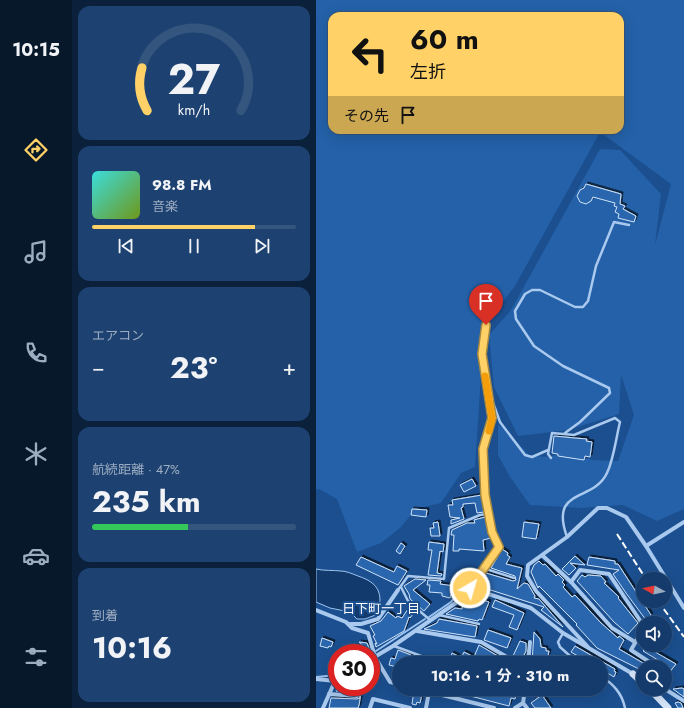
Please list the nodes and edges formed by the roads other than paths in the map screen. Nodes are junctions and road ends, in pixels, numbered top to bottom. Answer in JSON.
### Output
{"nodes":[{"id":1,"x":629,"y":224,"type":"dead end"},
{"id":2,"x":486,"y":325,"type":"dead end"},
{"id":3,"x":488,"y":386,"type":"junction"},
{"id":4,"x":565,"y":433,"type":"junction"},
{"id":5,"x":549,"y":450,"type":"junction"},
{"id":6,"x":551,"y":458,"type":"dead end"},
{"id":7,"x":487,"y":514,"type":"junction"},
{"id":8,"x":684,"y":522,"type":"edge"},
{"id":9,"x":567,"y":537,"type":"junction"},
{"id":10,"x":646,"y":546,"type":"junction"},
{"id":11,"x":543,"y":556,"type":"junction"},
{"id":12,"x":485,"y":569,"type":"junction"},
{"id":13,"x":514,"y":578,"type":"dead end"},
{"id":14,"x":571,"y":582,"type":"junction"},
{"id":15,"x":400,"y":588,"type":"junction"},
{"id":16,"x":470,"y":588,"type":"junction"},
{"id":17,"x":684,"y":608,"type":"edge"},
{"id":18,"x":316,"y":610,"type":"edge"},
{"id":19,"x":439,"y":615,"type":"junction"},
{"id":20,"x":637,"y":616,"type":"edge"},
{"id":21,"x":430,"y":621,"type":"junction"},
{"id":22,"x":350,"y":624,"type":"junction"},
{"id":23,"x":479,"y":624,"type":"dead end"},
{"id":24,"x":416,"y":630,"type":"junction"},
{"id":25,"x":563,"y":633,"type":"junction"},
{"id":26,"x":530,"y":642,"type":"dead end"},
{"id":27,"x":635,"y":642,"type":"joint"},
{"id":28,"x":370,"y":644,"type":"edge"},
{"id":29,"x":393,"y":646,"type":"junction"},
{"id":30,"x":588,"y":647,"type":"junction"},
{"id":31,"x":380,"y":654,"type":"edge"},
{"id":32,"x":421,"y":656,"type":"edge"},
{"id":33,"x":504,"y":656,"type":"edge"},
{"id":34,"x":529,"y":656,"type":"edge"},
{"id":35,"x":571,"y":656,"type":"edge"},
{"id":36,"x":646,"y":660,"type":"edge"},
{"id":37,"x":380,"y":668,"type":"edge"},
{"id":38,"x":633,"y":674,"type":"junction"},
{"id":39,"x":636,"y":675,"type":"edge"},
{"id":40,"x":636,"y":677,"type":"edge"},
{"id":41,"x":316,"y":679,"type":"edge"},
{"id":42,"x":328,"y":680,"type":"edge"},
{"id":43,"x":608,"y":680,"type":"edge"},
{"id":44,"x":392,"y":682,"type":"edge"},
{"id":45,"x":672,"y":693,"type":"edge"},
{"id":46,"x":328,"y":696,"type":"edge"},
{"id":47,"x":428,"y":696,"type":"edge"},
{"id":48,"x":445,"y":696,"type":"edge"},
{"id":49,"x":524,"y":696,"type":"edge"},
{"id":50,"x":657,"y":696,"type":"edge"},
{"id":51,"x":684,"y":701,"type":"edge"},
{"id":52,"x":524,"y":703,"type":"junction"},
{"id":53,"x":323,"y":708,"type":"edge"},
{"id":54,"x":370,"y":708,"type":"edge"},
{"id":55,"x":410,"y":708,"type":"edge"},
{"id":56,"x":426,"y":708,"type":"edge"},
{"id":57,"x":494,"y":708,"type":"edge"},
{"id":58,"x":518,"y":708,"type":"edge"},
{"id":59,"x":527,"y":708,"type":"edge"},
{"id":60,"x":625,"y":708,"type":"edge"},
{"id":61,"x":668,"y":708,"type":"edge"}],
"edges":[{"from":1,"to":4,"type":"lane"},
{"from":2,"to":3,"type":"street"},
{"from":3,"to":5,"type":"lane"},
{"from":3,"to":7,"type":"street"},
{"from":4,"to":5,"type":"lane"},
{"from":4,"to":9,"type":"lane"},
{"from":5,"to":6,"type":"lane"},
{"from":7,"to":12,"type":"street"},
{"from":7,"to":15,"type":"lane"},
{"from":8,"to":10,"type":"street"},
{"from":9,"to":10,"type":"street"},
{"from":9,"to":11,"type":"street"},
{"from":10,"to":17,"type":"street"},
{"from":11,"to":14,"type":"street"},
{"from":11,"to":30,"type":"street"},
{"from":12,"to":13,"type":"lane"},
{"from":12,"to":16,"type":"street"},
{"from":14,"to":20,"type":"street"},
{"from":14,"to":27,"type":"street"},
{"from":15,"to":21,"type":"lane"},
{"from":15,"to":22,"type":"street"},
{"from":16,"to":19,"type":"street"},
{"from":16,"to":25,"type":"street"},
{"from":18,"to":22,"type":"street"},
{"from":19,"to":21,"type":"street"},
{"from":19,"to":23,"type":"lane"},
{"from":21,"to":24,"type":"street"},
{"from":22,"to":28,"type":"street"},
{"from":24,"to":29,"type":"street"},
{"from":24,"to":33,"type":"street"},
{"from":25,"to":30,"type":"street"},
{"from":25,"to":35,"type":"lane"},
{"from":26,"to":34,"type":"street"},
{"from":27,"to":36,"type":"street"},
{"from":29,"to":31,"type":"street"},
{"from":29,"to":32,"type":"lane"},
{"from":30,"to":38,"type":"street"},
{"from":37,"to":44,"type":"street"},
{"from":38,"to":39,"type":"street"},
{"from":38,"to":40,"type":"street"},
{"from":41,"to":42,"type":"street"},
{"from":43,"to":60,"type":"lane"},
{"from":45,"to":51,"type":"street"},
{"from":46,"to":53,"type":"street"},
{"from":47,"to":56,"type":"street"},
{"from":48,"to":57,"type":"street"},
{"from":49,"to":52,"type":"street"},
{"from":50,"to":61,"type":"street"},
{"from":52,"to":58,"type":"street"},
{"from":52,"to":59,"type":"street"},
{"from":54,"to":55,"type":"street"}]}
